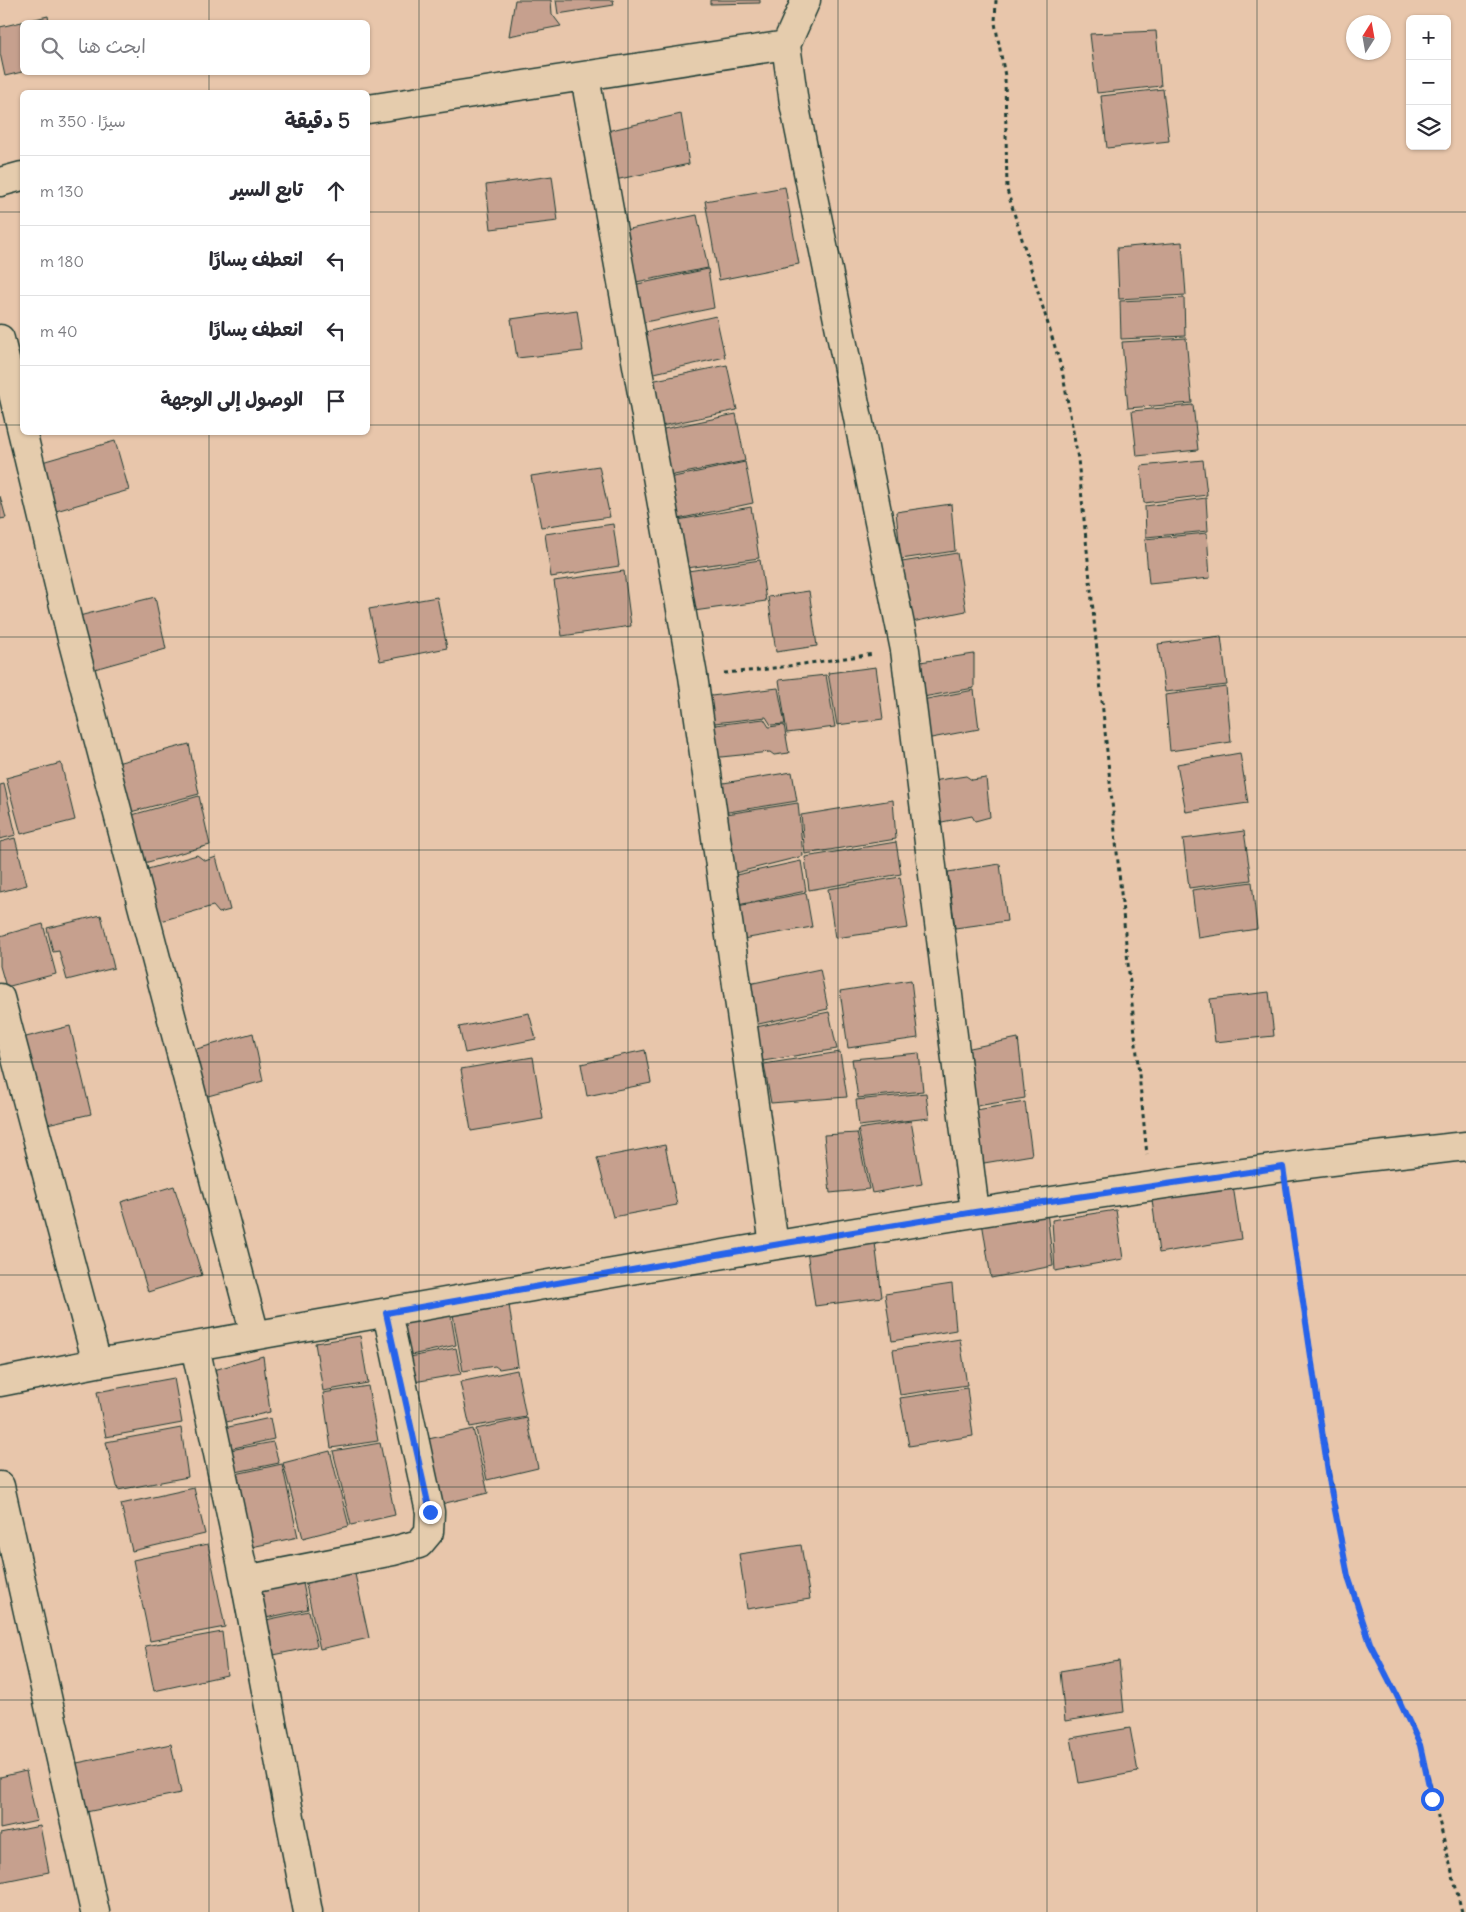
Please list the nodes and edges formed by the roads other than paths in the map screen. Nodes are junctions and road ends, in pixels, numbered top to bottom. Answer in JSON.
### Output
{"nodes":[{"id":1,"x":806,"y":0,"type":"edge"},
{"id":2,"x":786,"y":46,"type":"junction"},
{"id":3,"x":585,"y":77,"type":"junction"},
{"id":4,"x":370,"y":109,"type":"edge"},
{"id":5,"x":20,"y":177,"type":"edge"},
{"id":6,"x":0,"y":182,"type":"edge"},
{"id":7,"x":0,"y":339,"type":"edge"},
{"id":8,"x":20,"y":422,"type":"edge"},
{"id":9,"x":23,"y":435,"type":"edge"},
{"id":10,"x":0,"y":998,"type":"edge"},
{"id":11,"x":1466,"y":1146,"type":"edge"},
{"id":12,"x":975,"y":1212,"type":"junction"},
{"id":13,"x":774,"y":1245,"type":"junction"},
{"id":14,"x":386,"y":1313,"type":"junction"},
{"id":15,"x":255,"y":1336,"type":"junction"},
{"id":16,"x":195,"y":1346,"type":"junction"},
{"id":17,"x":97,"y":1363,"type":"junction"},
{"id":18,"x":0,"y":1382,"type":"edge"},
{"id":19,"x":0,"y":1486,"type":"edge"},
{"id":20,"x":245,"y":1580,"type":"junction"},
{"id":21,"x":95,"y":1912,"type":"edge"},
{"id":22,"x":308,"y":1912,"type":"edge"}],
"edges":[{"from":1,"to":2,"type":"street"},
{"from":2,"to":3,"type":"street"},
{"from":2,"to":12,"type":"street"},
{"from":3,"to":4,"type":"street"},
{"from":3,"to":13,"type":"street"},
{"from":5,"to":6,"type":"street"},
{"from":7,"to":8,"type":"street"},
{"from":9,"to":15,"type":"street"},
{"from":10,"to":17,"type":"street"},
{"from":11,"to":12,"type":"street"},
{"from":12,"to":13,"type":"street"},
{"from":13,"to":14,"type":"street"},
{"from":14,"to":15,"type":"street"},
{"from":14,"to":20,"type":"street"},
{"from":15,"to":16,"type":"street"},
{"from":16,"to":17,"type":"street"},
{"from":16,"to":20,"type":"street"},
{"from":17,"to":18,"type":"street"},
{"from":19,"to":21,"type":"street"},
{"from":20,"to":22,"type":"street"}]}
